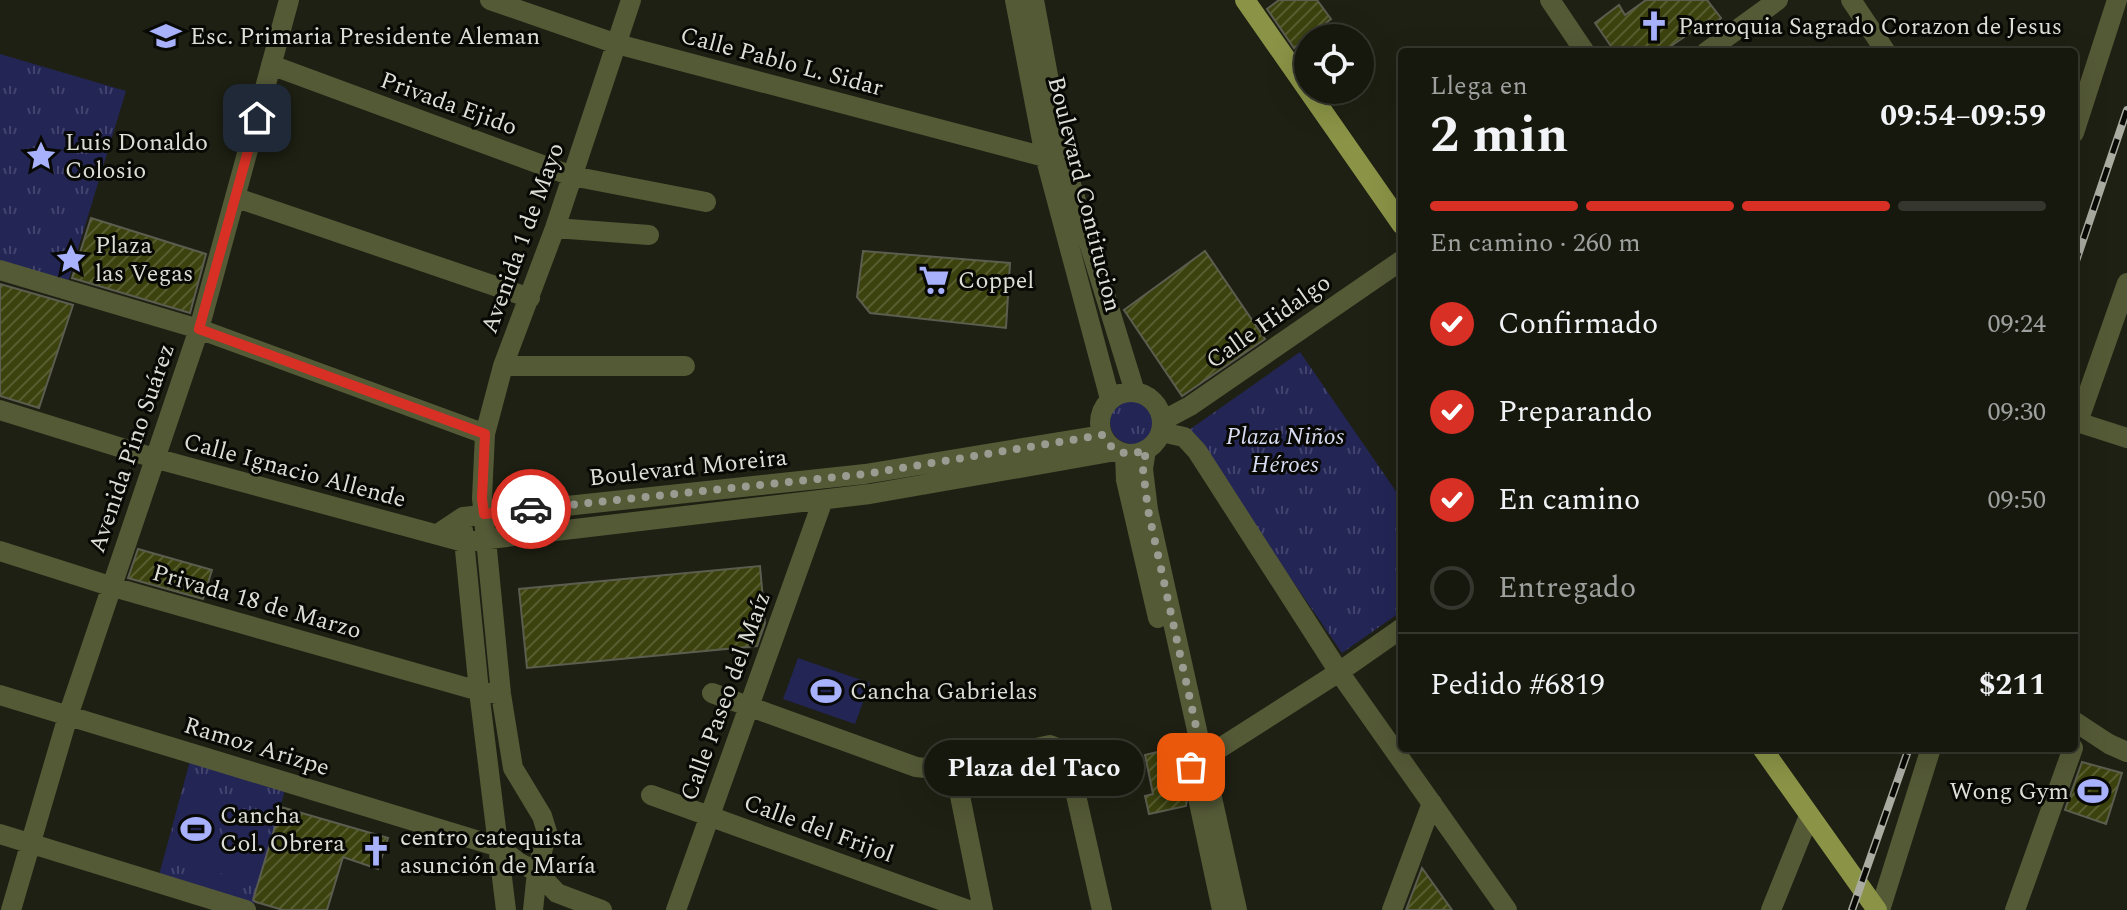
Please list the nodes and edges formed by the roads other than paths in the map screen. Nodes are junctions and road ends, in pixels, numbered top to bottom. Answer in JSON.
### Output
{"nodes":[{"id":1,"x":289,"y":0,"type":"edge"},
{"id":2,"x":490,"y":0,"type":"edge"},
{"id":3,"x":631,"y":0,"type":"edge"},
{"id":4,"x":1015,"y":0,"type":"edge"},
{"id":5,"x":1034,"y":0,"type":"edge"},
{"id":6,"x":1550,"y":0,"type":"edge"},
{"id":7,"x":1778,"y":0,"type":"edge"},
{"id":8,"x":1851,"y":0,"type":"edge"},
{"id":9,"x":2117,"y":0,"type":"edge"},
{"id":10,"x":1249,"y":2,"type":"edge"},
{"id":11,"x":617,"y":44,"type":"junction"},
{"id":12,"x":1582,"y":48,"type":"edge"},
{"id":13,"x":1712,"y":48,"type":"edge"},
{"id":14,"x":1883,"y":48,"type":"edge"},
{"id":15,"x":271,"y":65,"type":"junction"},
{"id":16,"x":2078,"y":121,"type":"edge"},
{"id":17,"x":1054,"y":159,"type":"junction"},
{"id":18,"x":572,"y":176,"type":"junction"},
{"id":19,"x":237,"y":198,"type":"junction"},
{"id":20,"x":706,"y":202,"type":"dead end"},
{"id":21,"x":1398,"y":219,"type":"edge"},
{"id":22,"x":555,"y":228,"type":"junction"},
{"id":23,"x":649,"y":235,"type":"dead end"},
{"id":24,"x":1398,"y":263,"type":"edge"},
{"id":25,"x":0,"y":270,"type":"edge"},
{"id":26,"x":2127,"y":283,"type":"edge"},
{"id":27,"x":530,"y":298,"type":"junction"},
{"id":28,"x":199,"y":329,"type":"junction"},
{"id":29,"x":503,"y":366,"type":"junction"},
{"id":30,"x":685,"y":366,"type":"dead end"},
{"id":31,"x":1135,"y":392,"type":"junction"},
{"id":32,"x":1110,"y":399,"type":"junction"},
{"id":33,"x":0,"y":410,"type":"edge"},
{"id":34,"x":2078,"y":417,"type":"edge"},
{"id":35,"x":2078,"y":423,"type":"edge"},
{"id":36,"x":1161,"y":426,"type":"junction"},
{"id":37,"x":485,"y":434,"type":"junction"},
{"id":38,"x":1102,"y":435,"type":"junction"},
{"id":39,"x":2127,"y":438,"type":"edge"},
{"id":40,"x":1146,"y":450,"type":"junction"},
{"id":41,"x":1120,"y":452,"type":"junction"},
{"id":42,"x":154,"y":458,"type":"junction"},
{"id":43,"x":867,"y":484,"type":"junction"},
{"id":44,"x":685,"y":494,"type":"junction"},
{"id":45,"x":621,"y":500,"type":"junction"},
{"id":46,"x":823,"y":500,"type":"junction"},
{"id":47,"x":483,"y":506,"type":"junction"},
{"id":48,"x":687,"y":516,"type":"junction"},
{"id":49,"x":463,"y":517,"type":"junction"},
{"id":50,"x":626,"y":524,"type":"junction"},
{"id":51,"x":439,"y":533,"type":"junction"},
{"id":52,"x":487,"y":539,"type":"junction"},
{"id":53,"x":464,"y":542,"type":"junction"},
{"id":54,"x":0,"y":551,"type":"edge"},
{"id":55,"x":113,"y":587,"type":"junction"},
{"id":56,"x":1398,"y":631,"type":"edge"},
{"id":57,"x":1339,"y":672,"type":"junction"},
{"id":58,"x":479,"y":691,"type":"junction"},
{"id":59,"x":712,"y":693,"type":"dead end"},
{"id":60,"x":501,"y":694,"type":"junction"},
{"id":61,"x":0,"y":695,"type":"edge"},
{"id":62,"x":750,"y":706,"type":"junction"},
{"id":63,"x":68,"y":716,"type":"junction"},
{"id":64,"x":2078,"y":737,"type":"edge"},
{"id":65,"x":1769,"y":752,"type":"edge"},
{"id":66,"x":1930,"y":752,"type":"edge"},
{"id":67,"x":2070,"y":752,"type":"edge"},
{"id":68,"x":2127,"y":752,"type":"edge"},
{"id":69,"x":1197,"y":762,"type":"junction"},
{"id":70,"x":954,"y":766,"type":"junction"},
{"id":71,"x":651,"y":795,"type":"dead end"},
{"id":72,"x":1432,"y":803,"type":"junction"},
{"id":73,"x":534,"y":805,"type":"junction"},
{"id":74,"x":710,"y":816,"type":"junction"},
{"id":75,"x":1809,"y":816,"type":"junction"},
{"id":76,"x":496,"y":823,"type":"junction"},
{"id":77,"x":0,"y":834,"type":"edge"},
{"id":78,"x":32,"y":844,"type":"junction"},
{"id":79,"x":499,"y":847,"type":"junction"},
{"id":80,"x":537,"y":872,"type":"junction"},
{"id":81,"x":11,"y":910,"type":"edge"},
{"id":82,"x":246,"y":910,"type":"edge"},
{"id":83,"x":506,"y":910,"type":"edge"},
{"id":84,"x":533,"y":910,"type":"edge"},
{"id":85,"x":602,"y":910,"type":"edge"},
{"id":86,"x":676,"y":910,"type":"edge"},
{"id":87,"x":968,"y":910,"type":"edge"},
{"id":88,"x":983,"y":910,"type":"edge"},
{"id":89,"x":1102,"y":910,"type":"edge"},
{"id":90,"x":1222,"y":910,"type":"edge"},
{"id":91,"x":1237,"y":910,"type":"edge"},
{"id":92,"x":1392,"y":910,"type":"edge"},
{"id":93,"x":1507,"y":910,"type":"edge"},
{"id":94,"x":1771,"y":910,"type":"edge"},
{"id":95,"x":1879,"y":910,"type":"edge"},
{"id":96,"x":2015,"y":910,"type":"edge"}],
"edges":[{"from":1,"to":15,"type":"street","name":"Avenida Pino Suárez"},
{"from":2,"to":11,"type":"street","name":"Calle Pablo L. Sidar"},
{"from":3,"to":11,"type":"street","name":"Avenida 1 de Mayo"},
{"from":4,"to":17,"type":"street","name":"Boulevard Contitucion"},
{"from":5,"to":17,"type":"street","name":"Boulevard Contitucion"},
{"from":6,"to":12,"type":"street"},
{"from":7,"to":13,"type":"street"},
{"from":8,"to":14,"type":"street"},
{"from":9,"to":16,"type":"street"},
{"from":10,"to":21,"type":"main road"},
{"from":11,"to":17,"type":"street","name":"Calle Pablo L. Sidar"},
{"from":11,"to":18,"type":"street","name":"Avenida 1 de Mayo"},
{"from":15,"to":18,"type":"street","name":"Privada Ejido"},
{"from":15,"to":19,"type":"street","name":"Avenida Pino Suárez"},
{"from":17,"to":31,"type":"street","name":"Boulevard Contitucion"},
{"from":17,"to":32,"type":"street","name":"Boulevard Contitucion"},
{"from":18,"to":20,"type":"street","name":"Privada Ejido"},
{"from":18,"to":22,"type":"street","name":"Avenida 1 de Mayo"},
{"from":19,"to":27,"type":"street"},
{"from":19,"to":28,"type":"street","name":"Avenida Pino Suárez"},
{"from":22,"to":23,"type":"street"},
{"from":22,"to":27,"type":"street","name":"Avenida 1 de Mayo"},
{"from":24,"to":36,"type":"street","name":"Calle Hidalgo"},
{"from":25,"to":28,"type":"street"},
{"from":26,"to":34,"type":"street"},
{"from":27,"to":29,"type":"street","name":"Avenida 1 de Mayo"},
{"from":28,"to":37,"type":"street"},
{"from":28,"to":42,"type":"street","name":"Avenida Pino Suárez"},
{"from":29,"to":30,"type":"street"},
{"from":29,"to":37,"type":"street","name":"Avenida 1 de Mayo"},
{"from":31,"to":32,"type":"street"},
{"from":31,"to":36,"type":"street"},
{"from":32,"to":38,"type":"street"},
{"from":33,"to":42,"type":"street","name":"Calle Ignacio Allende"},
{"from":35,"to":39,"type":"street"},
{"from":36,"to":40,"type":"street"},
{"from":36,"to":57,"type":"street"},
{"from":37,"to":47,"type":"street","name":"Avenida 1 de Mayo"},
{"from":38,"to":41,"type":"street"},
{"from":38,"to":43,"type":"street","name":"Boulevard Moreira"},
{"from":40,"to":41,"type":"street"},
{"from":40,"to":69,"type":"street"},
{"from":41,"to":43,"type":"street","name":"Boulevard Moreira"},
{"from":41,"to":69,"type":"street"},
{"from":42,"to":51,"type":"street","name":"Calle Ignacio Allende"},
{"from":42,"to":55,"type":"street","name":"Avenida Pino Suárez"},
{"from":43,"to":44,"type":"street","name":"Boulevard Moreira"},
{"from":43,"to":46,"type":"street","name":"Boulevard Moreira"},
{"from":44,"to":45,"type":"street","name":"Boulevard Moreira"},
{"from":44,"to":48,"type":"street"},
{"from":45,"to":47,"type":"street","name":"Boulevard Moreira"},
{"from":45,"to":50,"type":"street"},
{"from":46,"to":48,"type":"street","name":"Boulevard Moreira"},
{"from":46,"to":62,"type":"street","name":"Calle Paseo del Maíz"},
{"from":47,"to":49,"type":"street"},
{"from":47,"to":52,"type":"street","name":"Avenida 1 de Mayo"},
{"from":48,"to":50,"type":"street","name":"Boulevard Moreira"},
{"from":49,"to":51,"type":"street"},
{"from":49,"to":53,"type":"street"},
{"from":50,"to":52,"type":"street","name":"Boulevard Moreira"},
{"from":51,"to":53,"type":"street","name":"Boulevard Moreira"},
{"from":52,"to":53,"type":"street","name":"Boulevard Moreira"},
{"from":52,"to":60,"type":"street","name":"Avenida 1 de Mayo"},
{"from":53,"to":58,"type":"street"},
{"from":54,"to":55,"type":"street","name":"Privada 18 de Marzo"},
{"from":55,"to":58,"type":"street","name":"Privada 18 de Marzo"},
{"from":55,"to":63,"type":"street","name":"Avenida Pino Suárez"},
{"from":56,"to":57,"type":"street"},
{"from":57,"to":69,"type":"street"},
{"from":57,"to":72,"type":"street"},
{"from":58,"to":60,"type":"street","name":"Privada 18 de Marzo"},
{"from":58,"to":76,"type":"street"},
{"from":59,"to":62,"type":"street"},
{"from":60,"to":73,"type":"street","name":"Avenida 1 de Mayo"},
{"from":61,"to":63,"type":"street","name":"Ramoz Arizpe"},
{"from":62,"to":70,"type":"street"},
{"from":62,"to":74,"type":"street","name":"Calle Paseo del Maíz"},
{"from":63,"to":78,"type":"street","name":"Avenida Pino Suárez"},
{"from":63,"to":79,"type":"street","name":"Ramoz Arizpe"},
{"from":64,"to":68,"type":"street"},
{"from":65,"to":75,"type":"main road"},
{"from":66,"to":95,"type":"street"},
{"from":67,"to":96,"type":"street"},
{"from":69,"to":90,"type":"street"},
{"from":69,"to":91,"type":"street"},
{"from":70,"to":88,"type":"street"},
{"from":70,"to":89,"type":"street"},
{"from":71,"to":74,"type":"street","name":"Calle del Frijol"},
{"from":72,"to":92,"type":"street"},
{"from":72,"to":93,"type":"street"},
{"from":73,"to":76,"type":"street"},
{"from":73,"to":80,"type":"street","name":"Avenida 1 de Mayo"},
{"from":74,"to":86,"type":"street","name":"Calle Paseo del Maíz"},
{"from":74,"to":87,"type":"street","name":"Calle del Frijol"},
{"from":75,"to":94,"type":"street"},
{"from":75,"to":95,"type":"main road"},
{"from":76,"to":79,"type":"street"},
{"from":77,"to":78,"type":"street"},
{"from":78,"to":81,"type":"street","name":"Avenida Pino Suárez"},
{"from":78,"to":82,"type":"street"},
{"from":79,"to":80,"type":"street","name":"Ramoz Arizpe"},
{"from":79,"to":83,"type":"street"},
{"from":80,"to":84,"type":"street","name":"Avenida 1 de Mayo"},
{"from":80,"to":85,"type":"street","name":"Ramoz Arizpe"}]}
